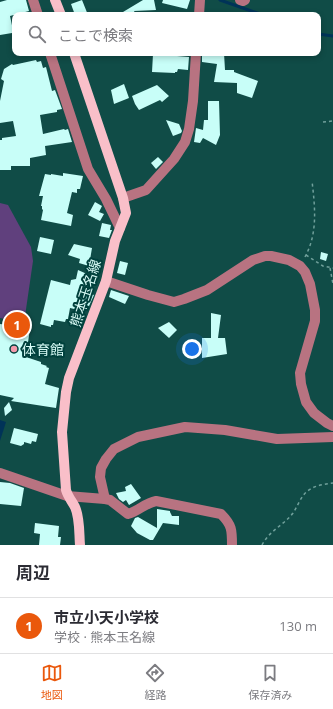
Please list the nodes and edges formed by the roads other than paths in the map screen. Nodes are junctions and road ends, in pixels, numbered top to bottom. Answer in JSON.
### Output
{"nodes":[{"id":1,"x":33,"y":0,"type":"edge"},
{"id":2,"x":55,"y":0,"type":"edge"},
{"id":3,"x":200,"y":0,"type":"edge"},
{"id":4,"x":240,"y":0,"type":"edge"},
{"id":5,"x":245,"y":0,"type":"edge"},
{"id":6,"x":37,"y":12,"type":"edge"},
{"id":7,"x":61,"y":12,"type":"edge"},
{"id":8,"x":199,"y":12,"type":"edge"},
{"id":9,"x":51,"y":56,"type":"edge"},
{"id":10,"x":75,"y":56,"type":"edge"},
{"id":11,"x":196,"y":56,"type":"edge"},
{"id":12,"x":123,"y":198,"type":"junction"},
{"id":13,"x":120,"y":228,"type":"junction"},
{"id":14,"x":106,"y":281,"type":"junction"},
{"id":15,"x":333,"y":426,"type":"edge"},
{"id":16,"x":333,"y":437,"type":"edge"},
{"id":17,"x":0,"y":473,"type":"edge"},
{"id":18,"x":67,"y":496,"type":"junction"},
{"id":19,"x":105,"y":499,"type":"junction"},
{"id":20,"x":80,"y":545,"type":"edge"},
{"id":21,"x":232,"y":545,"type":"edge"}],
"edges":[{"from":1,"to":6,"type":"street"},
{"from":2,"to":7,"type":"main road"},
{"from":3,"to":8,"type":"street"},
{"from":4,"to":5,"type":"street"},
{"from":9,"to":13,"type":"street"},
{"from":10,"to":12,"type":"main road","name":"熊本玉名線"},
{"from":11,"to":12,"type":"street"},
{"from":12,"to":13,"type":"main road","name":"熊本玉名線"},
{"from":13,"to":14,"type":"main road","name":"熊本玉名線"},
{"from":14,"to":15,"type":"street"},
{"from":14,"to":18,"type":"main road","name":"熊本玉名線"},
{"from":16,"to":19,"type":"street"},
{"from":17,"to":18,"type":"street"},
{"from":18,"to":19,"type":"street"},
{"from":18,"to":20,"type":"main road","name":"熊本玉名線"},
{"from":19,"to":21,"type":"street"}]}
